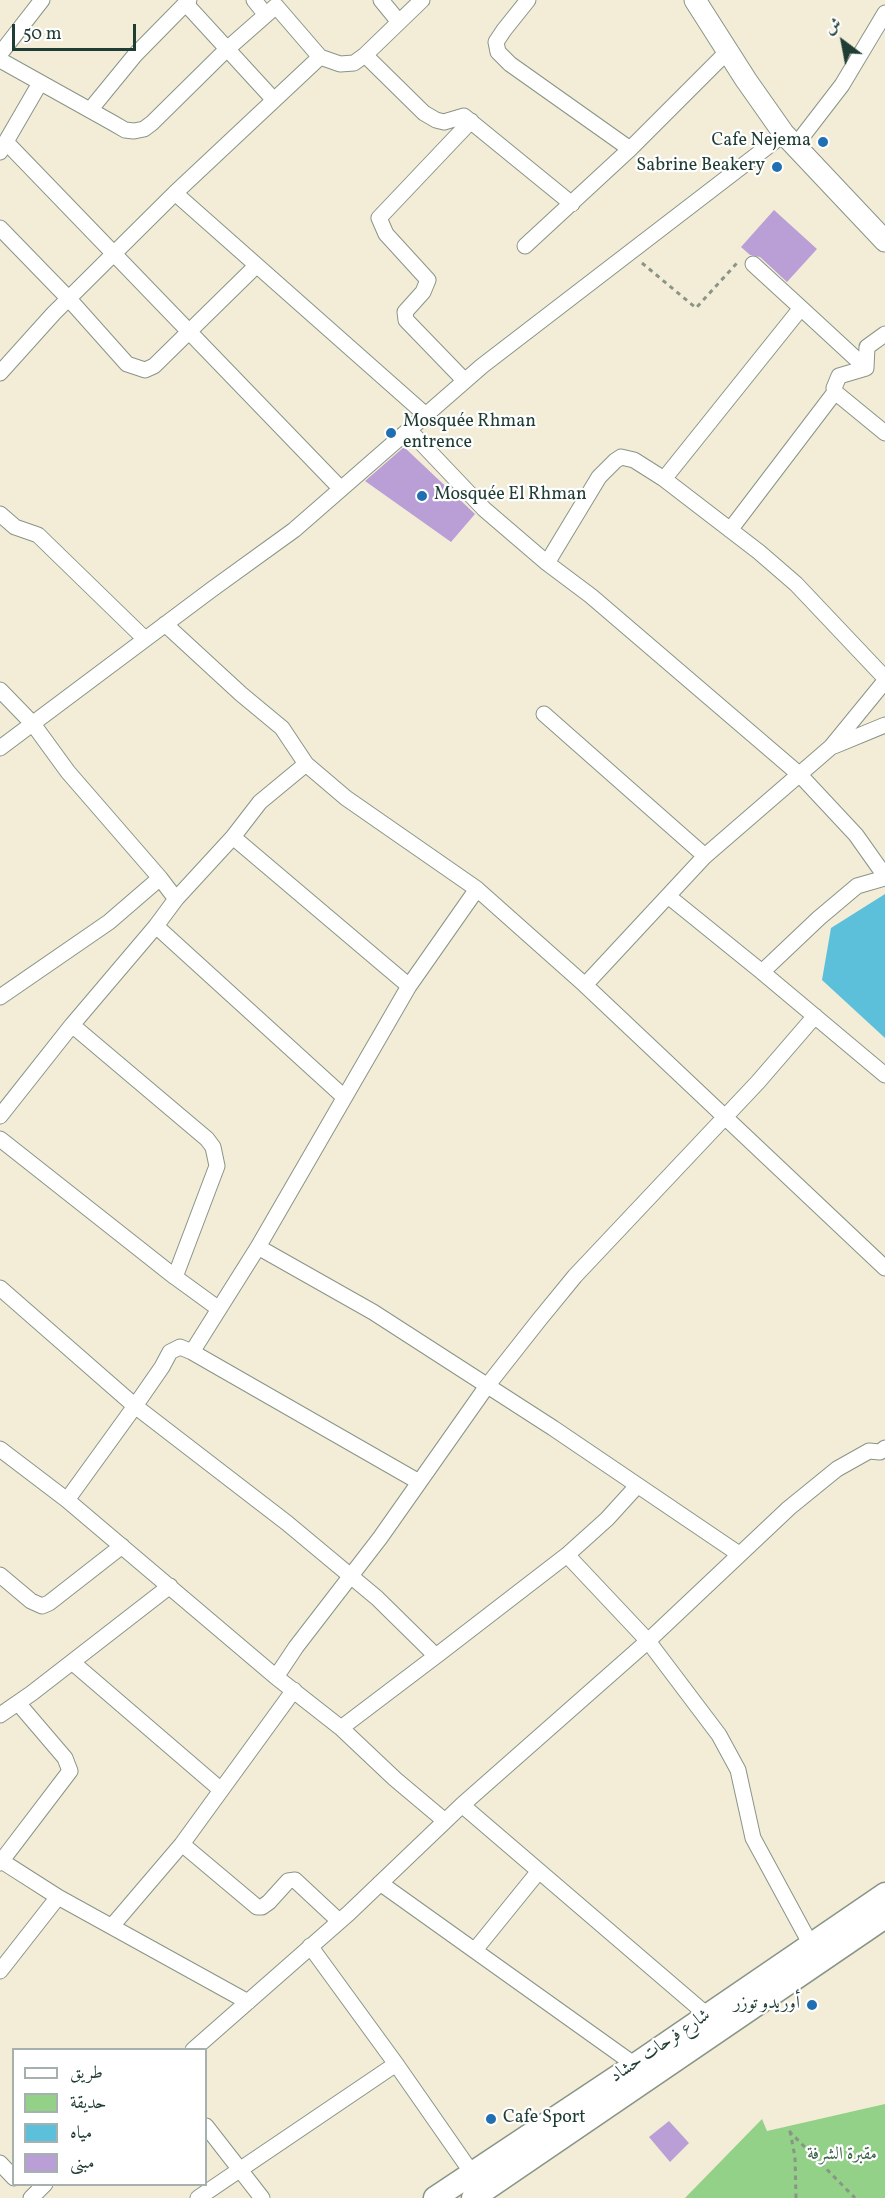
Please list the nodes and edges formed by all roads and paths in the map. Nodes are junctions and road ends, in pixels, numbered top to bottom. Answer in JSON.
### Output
{"nodes":[{"id":1,"x":42,"y":0,"type":"edge"},
{"id":2,"x":254,"y":0,"type":"edge"},
{"id":3,"x":381,"y":0,"type":"edge"},
{"id":4,"x":422,"y":0,"type":"edge"},
{"id":5,"x":528,"y":0,"type":"edge"},
{"id":6,"x":695,"y":0,"type":"edge"},
{"id":7,"x":187,"y":2,"type":"edge"},
{"id":8,"x":275,"y":7,"type":"edge"},
{"id":9,"x":885,"y":14,"type":"edge"},
{"id":10,"x":399,"y":22,"type":"junction"},
{"id":11,"x":226,"y":50,"type":"junction"},
{"id":12,"x":727,"y":52,"type":"junction"},
{"id":13,"x":0,"y":54,"type":"edge"},
{"id":14,"x":365,"y":55,"type":"junction"},
{"id":15,"x":320,"y":57,"type":"junction"},
{"id":16,"x":0,"y":60,"type":"edge"},
{"id":17,"x":40,"y":83,"type":"junction"},
{"id":18,"x":274,"y":100,"type":"junction"},
{"id":19,"x":90,"y":110,"type":"junction"},
{"id":20,"x":471,"y":121,"type":"junction"},
{"id":21,"x":790,"y":140,"type":"junction"},
{"id":22,"x":3,"y":147,"type":"edge"},
{"id":23,"x":630,"y":149,"type":"junction"},
{"id":24,"x":176,"y":193,"type":"junction"},
{"id":25,"x":572,"y":204,"type":"junction"},
{"id":26,"x":0,"y":228,"type":"edge"},
{"id":27,"x":885,"y":241,"type":"edge"},
{"id":28,"x":525,"y":246,"type":"dead end"},
{"id":29,"x":629,"y":252,"type":"junction"},
{"id":30,"x":114,"y":255,"type":"junction"},
{"id":31,"x":753,"y":264,"type":"joint"},
{"id":32,"x":256,"y":266,"type":"junction"},
{"id":33,"x":69,"y":299,"type":"junction"},
{"id":34,"x":801,"y":308,"type":"junction"},
{"id":35,"x":190,"y":330,"type":"junction"},
{"id":36,"x":885,"y":334,"type":"edge"},
{"id":37,"x":866,"y":368,"type":"junction"},
{"id":38,"x":0,"y":373,"type":"edge"},
{"id":39,"x":465,"y":381,"type":"junction"},
{"id":40,"x":835,"y":392,"type":"junction"},
{"id":41,"x":427,"y":416,"type":"junction"},
{"id":42,"x":410,"y":431,"type":"junction"},
{"id":43,"x":885,"y":433,"type":"edge"},
{"id":44,"x":664,"y":479,"type":"junction"},
{"id":45,"x":341,"y":489,"type":"junction"},
{"id":46,"x":0,"y":514,"type":"edge"},
{"id":47,"x":730,"y":530,"type":"junction"},
{"id":48,"x":547,"y":563,"type":"junction"},
{"id":49,"x":165,"y":624,"type":"junction"},
{"id":50,"x":145,"y":639,"type":"junction"},
{"id":51,"x":885,"y":679,"type":"edge"},
{"id":52,"x":0,"y":690,"type":"edge"},
{"id":53,"x":544,"y":714,"type":"dead end"},
{"id":54,"x":33,"y":724,"type":"junction"},
{"id":55,"x":885,"y":725,"type":"edge"},
{"id":56,"x":831,"y":747,"type":"junction"},
{"id":57,"x":0,"y":748,"type":"edge"},
{"id":58,"x":306,"y":764,"type":"junction"},
{"id":59,"x":800,"y":775,"type":"junction"},
{"id":60,"x":233,"y":837,"type":"junction"},
{"id":61,"x":705,"y":856,"type":"junction"},
{"id":62,"x":885,"y":877,"type":"edge"},
{"id":63,"x":160,"y":878,"type":"junction"},
{"id":64,"x":477,"y":889,"type":"junction"},
{"id":65,"x":668,"y":896,"type":"junction"},
{"id":66,"x":176,"y":899,"type":"junction"},
{"id":67,"x":156,"y":926,"type":"junction"},
{"id":68,"x":762,"y":972,"type":"junction"},
{"id":69,"x":408,"y":986,"type":"junction"},
{"id":70,"x":585,"y":986,"type":"junction"},
{"id":71,"x":0,"y":996,"type":"edge"},
{"id":72,"x":815,"y":1016,"type":"junction"},
{"id":73,"x":72,"y":1025,"type":"junction"},
{"id":74,"x":885,"y":1075,"type":"edge"},
{"id":75,"x":344,"y":1097,"type":"junction"},
{"id":76,"x":0,"y":1116,"type":"edge"},
{"id":77,"x":724,"y":1117,"type":"junction"},
{"id":78,"x":0,"y":1139,"type":"edge"},
{"id":79,"x":258,"y":1248,"type":"junction"},
{"id":80,"x":885,"y":1268,"type":"edge"},
{"id":81,"x":175,"y":1277,"type":"junction"},
{"id":82,"x":0,"y":1288,"type":"edge"},
{"id":83,"x":219,"y":1309,"type":"junction"},
{"id":84,"x":192,"y":1352,"type":"junction"},
{"id":85,"x":487,"y":1386,"type":"junction"},
{"id":86,"x":135,"y":1406,"type":"junction"},
{"id":87,"x":0,"y":1449,"type":"edge"},
{"id":88,"x":883,"y":1454,"type":"edge"},
{"id":89,"x":419,"y":1482,"type":"junction"},
{"id":90,"x":637,"y":1486,"type":"junction"},
{"id":91,"x":67,"y":1500,"type":"junction"},
{"id":92,"x":122,"y":1546,"type":"junction"},
{"id":93,"x":739,"y":1554,"type":"junction"},
{"id":94,"x":567,"y":1555,"type":"junction"},
{"id":95,"x":0,"y":1575,"type":"edge"},
{"id":96,"x":351,"y":1577,"type":"junction"},
{"id":97,"x":170,"y":1586,"type":"junction"},
{"id":98,"x":648,"y":1641,"type":"junction"},
{"id":99,"x":436,"y":1656,"type":"junction"},
{"id":100,"x":72,"y":1662,"type":"junction"},
{"id":101,"x":276,"y":1677,"type":"junction"},
{"id":102,"x":294,"y":1690,"type":"junction"},
{"id":103,"x":18,"y":1703,"type":"junction"},
{"id":104,"x":0,"y":1715,"type":"edge"},
{"id":105,"x":341,"y":1728,"type":"junction"},
{"id":106,"x":221,"y":1790,"type":"junction"},
{"id":107,"x":462,"y":1805,"type":"junction"},
{"id":108,"x":445,"y":1821,"type":"junction"},
{"id":109,"x":182,"y":1844,"type":"junction"},
{"id":110,"x":0,"y":1862,"type":"edge"},
{"id":111,"x":539,"y":1871,"type":"junction"},
{"id":112,"x":380,"y":1882,"type":"junction"},
{"id":113,"x":885,"y":1894,"type":"edge"},
{"id":114,"x":58,"y":1897,"type":"junction"},
{"id":115,"x":885,"y":1917,"type":"edge"},
{"id":116,"x":339,"y":1921,"type":"junction"},
{"id":117,"x":112,"y":1926,"type":"junction"},
{"id":118,"x":811,"y":1945,"type":"junction"},
{"id":119,"x":310,"y":1946,"type":"junction"},
{"id":120,"x":475,"y":1950,"type":"junction"},
{"id":121,"x":0,"y":1971,"type":"edge"},
{"id":122,"x":248,"y":2001,"type":"junction"},
{"id":123,"x":707,"y":2015,"type":"junction"},
{"id":124,"x":194,"y":2048,"type":"edge"},
{"id":125,"x":396,"y":2064,"type":"junction"},
{"id":126,"x":635,"y":2065,"type":"junction"},
{"id":127,"x":207,"y":2127,"type":"edge"},
{"id":128,"x":0,"y":2163,"type":"edge"},
{"id":129,"x":240,"y":2168,"type":"junction"},
{"id":130,"x":472,"y":2173,"type":"junction"},
{"id":131,"x":12,"y":2176,"type":"edge"},
{"id":132,"x":22,"y":2186,"type":"edge"},
{"id":133,"x":43,"y":2186,"type":"edge"},
{"id":134,"x":32,"y":2198,"type":"edge"},
{"id":135,"x":198,"y":2198,"type":"edge"},
{"id":136,"x":262,"y":2198,"type":"edge"},
{"id":137,"x":435,"y":2198,"type":"edge"},
{"id":138,"x":473,"y":2198,"type":"edge"},
{"id":139,"x":796,"y":2198,"type":"edge"},
{"id":140,"x":855,"y":2198,"type":"edge"}],
"edges":[{"from":1,"to":13,"type":"street"},
{"from":2,"to":8,"type":"street"},
{"from":3,"to":10,"type":"street"},
{"from":4,"to":10,"type":"street"},
{"from":5,"to":23,"type":"street"},
{"from":6,"to":12,"type":"street"},
{"from":7,"to":11,"type":"street"},
{"from":7,"to":19,"type":"street"},
{"from":8,"to":11,"type":"street"},
{"from":8,"to":15,"type":"street"},
{"from":9,"to":21,"type":"street"},
{"from":10,"to":14,"type":"street"},
{"from":11,"to":18,"type":"street"},
{"from":11,"to":19,"type":"street"},
{"from":12,"to":21,"type":"street"},
{"from":12,"to":23,"type":"street"},
{"from":14,"to":15,"type":"street"},
{"from":14,"to":20,"type":"street"},
{"from":15,"to":18,"type":"street"},
{"from":16,"to":17,"type":"street"},
{"from":17,"to":19,"type":"street"},
{"from":17,"to":22,"type":"street"},
{"from":18,"to":24,"type":"street"},
{"from":20,"to":25,"type":"street"},
{"from":20,"to":39,"type":"street"},
{"from":21,"to":27,"type":"street"},
{"from":21,"to":29,"type":"street"},
{"from":22,"to":30,"type":"street"},
{"from":23,"to":25,"type":"street"},
{"from":24,"to":30,"type":"street"},
{"from":24,"to":32,"type":"street"},
{"from":25,"to":28,"type":"street"},
{"from":26,"to":33,"type":"street"},
{"from":29,"to":31,"type":"path"},
{"from":29,"to":39,"type":"street"},
{"from":30,"to":33,"type":"street"},
{"from":30,"to":35,"type":"street"},
{"from":31,"to":34,"type":"street"},
{"from":32,"to":35,"type":"street"},
{"from":32,"to":41,"type":"street"},
{"from":33,"to":35,"type":"street"},
{"from":33,"to":38,"type":"street"},
{"from":34,"to":37,"type":"street"},
{"from":34,"to":44,"type":"street"},
{"from":35,"to":45,"type":"street"},
{"from":36,"to":37,"type":"street"},
{"from":37,"to":40,"type":"street"},
{"from":39,"to":41,"type":"street"},
{"from":40,"to":43,"type":"street"},
{"from":40,"to":47,"type":"street"},
{"from":41,"to":42,"type":"street"},
{"from":42,"to":45,"type":"street"},
{"from":42,"to":48,"type":"street"},
{"from":44,"to":47,"type":"street"},
{"from":44,"to":48,"type":"street"},
{"from":45,"to":49,"type":"street"},
{"from":46,"to":50,"type":"street"},
{"from":47,"to":51,"type":"street"},
{"from":48,"to":59,"type":"street"},
{"from":49,"to":50,"type":"street"},
{"from":49,"to":58,"type":"street"},
{"from":50,"to":54,"type":"street"},
{"from":51,"to":56,"type":"street"},
{"from":52,"to":54,"type":"street"},
{"from":53,"to":61,"type":"street"},
{"from":54,"to":57,"type":"street"},
{"from":54,"to":63,"type":"street"},
{"from":55,"to":56,"type":"street"},
{"from":56,"to":59,"type":"street"},
{"from":58,"to":60,"type":"street"},
{"from":58,"to":64,"type":"street"},
{"from":59,"to":61,"type":"street"},
{"from":59,"to":62,"type":"street"},
{"from":60,"to":66,"type":"street"},
{"from":60,"to":69,"type":"street"},
{"from":61,"to":65,"type":"street"},
{"from":62,"to":68,"type":"street"},
{"from":63,"to":66,"type":"street"},
{"from":63,"to":71,"type":"street"},
{"from":64,"to":69,"type":"street"},
{"from":64,"to":70,"type":"street"},
{"from":65,"to":68,"type":"street"},
{"from":65,"to":70,"type":"street"},
{"from":66,"to":67,"type":"street"},
{"from":67,"to":73,"type":"street"},
{"from":67,"to":75,"type":"street"},
{"from":68,"to":72,"type":"street"},
{"from":69,"to":75,"type":"street"},
{"from":70,"to":77,"type":"street"},
{"from":72,"to":74,"type":"street"},
{"from":72,"to":77,"type":"street"},
{"from":73,"to":76,"type":"street"},
{"from":73,"to":81,"type":"street"},
{"from":75,"to":79,"type":"street"},
{"from":77,"to":80,"type":"street"},
{"from":77,"to":85,"type":"street"},
{"from":78,"to":81,"type":"street"},
{"from":79,"to":83,"type":"street"},
{"from":79,"to":85,"type":"street"},
{"from":81,"to":83,"type":"street"},
{"from":82,"to":86,"type":"street"},
{"from":83,"to":84,"type":"street"},
{"from":84,"to":86,"type":"street"},
{"from":84,"to":89,"type":"street"},
{"from":85,"to":89,"type":"street"},
{"from":85,"to":90,"type":"street"},
{"from":86,"to":91,"type":"street"},
{"from":86,"to":96,"type":"street"},
{"from":87,"to":91,"type":"street"},
{"from":88,"to":93,"type":"street"},
{"from":89,"to":96,"type":"street"},
{"from":90,"to":93,"type":"street"},
{"from":90,"to":94,"type":"street"},
{"from":91,"to":92,"type":"street"},
{"from":92,"to":95,"type":"street"},
{"from":92,"to":97,"type":"street"},
{"from":93,"to":98,"type":"street"},
{"from":94,"to":98,"type":"street"},
{"from":94,"to":99,"type":"street"},
{"from":96,"to":99,"type":"street"},
{"from":96,"to":101,"type":"street"},
{"from":97,"to":100,"type":"street"},
{"from":97,"to":101,"type":"street"},
{"from":98,"to":107,"type":"street"},
{"from":98,"to":118,"type":"street"},
{"from":99,"to":105,"type":"street"},
{"from":100,"to":103,"type":"street"},
{"from":100,"to":106,"type":"street"},
{"from":101,"to":102,"type":"street"},
{"from":102,"to":105,"type":"street"},
{"from":102,"to":106,"type":"street"},
{"from":103,"to":104,"type":"street"},
{"from":103,"to":110,"type":"street"},
{"from":105,"to":108,"type":"street"},
{"from":106,"to":109,"type":"street"},
{"from":107,"to":108,"type":"street"},
{"from":107,"to":111,"type":"street"},
{"from":108,"to":112,"type":"street"},
{"from":109,"to":116,"type":"street"},
{"from":109,"to":117,"type":"street"},
{"from":110,"to":114,"type":"street"},
{"from":111,"to":120,"type":"street"},
{"from":111,"to":123,"type":"street"},
{"from":112,"to":116,"type":"street"},
{"from":112,"to":120,"type":"street"},
{"from":113,"to":118,"type":"main road","name":"شارع فرحات حشاد"},
{"from":114,"to":117,"type":"street"},
{"from":114,"to":121,"type":"street"},
{"from":115,"to":138,"type":"main road","name":"شارع فرحات حشاد"},
{"from":116,"to":119,"type":"street"},
{"from":117,"to":122,"type":"street"},
{"from":118,"to":123,"type":"main road","name":"شارع فرحات حشاد"},
{"from":119,"to":122,"type":"street"},
{"from":119,"to":125,"type":"street"},
{"from":120,"to":126,"type":"street"},
{"from":122,"to":124,"type":"street"},
{"from":123,"to":126,"type":"main road","name":"شارع فرحات حشاد"},
{"from":125,"to":129,"type":"street"},
{"from":125,"to":130,"type":"street"},
{"from":126,"to":130,"type":"main road","name":"شارع فرحات حشاد"},
{"from":127,"to":129,"type":"street"},
{"from":128,"to":131,"type":"street"},
{"from":129,"to":135,"type":"street"},
{"from":129,"to":136,"type":"street"},
{"from":130,"to":137,"type":"main road","name":"شارع فرحات حشاد"},
{"from":132,"to":134,"type":"street"},
{"from":133,"to":134,"type":"street"},
{"from":139,"to":140,"type":"path"}]}
